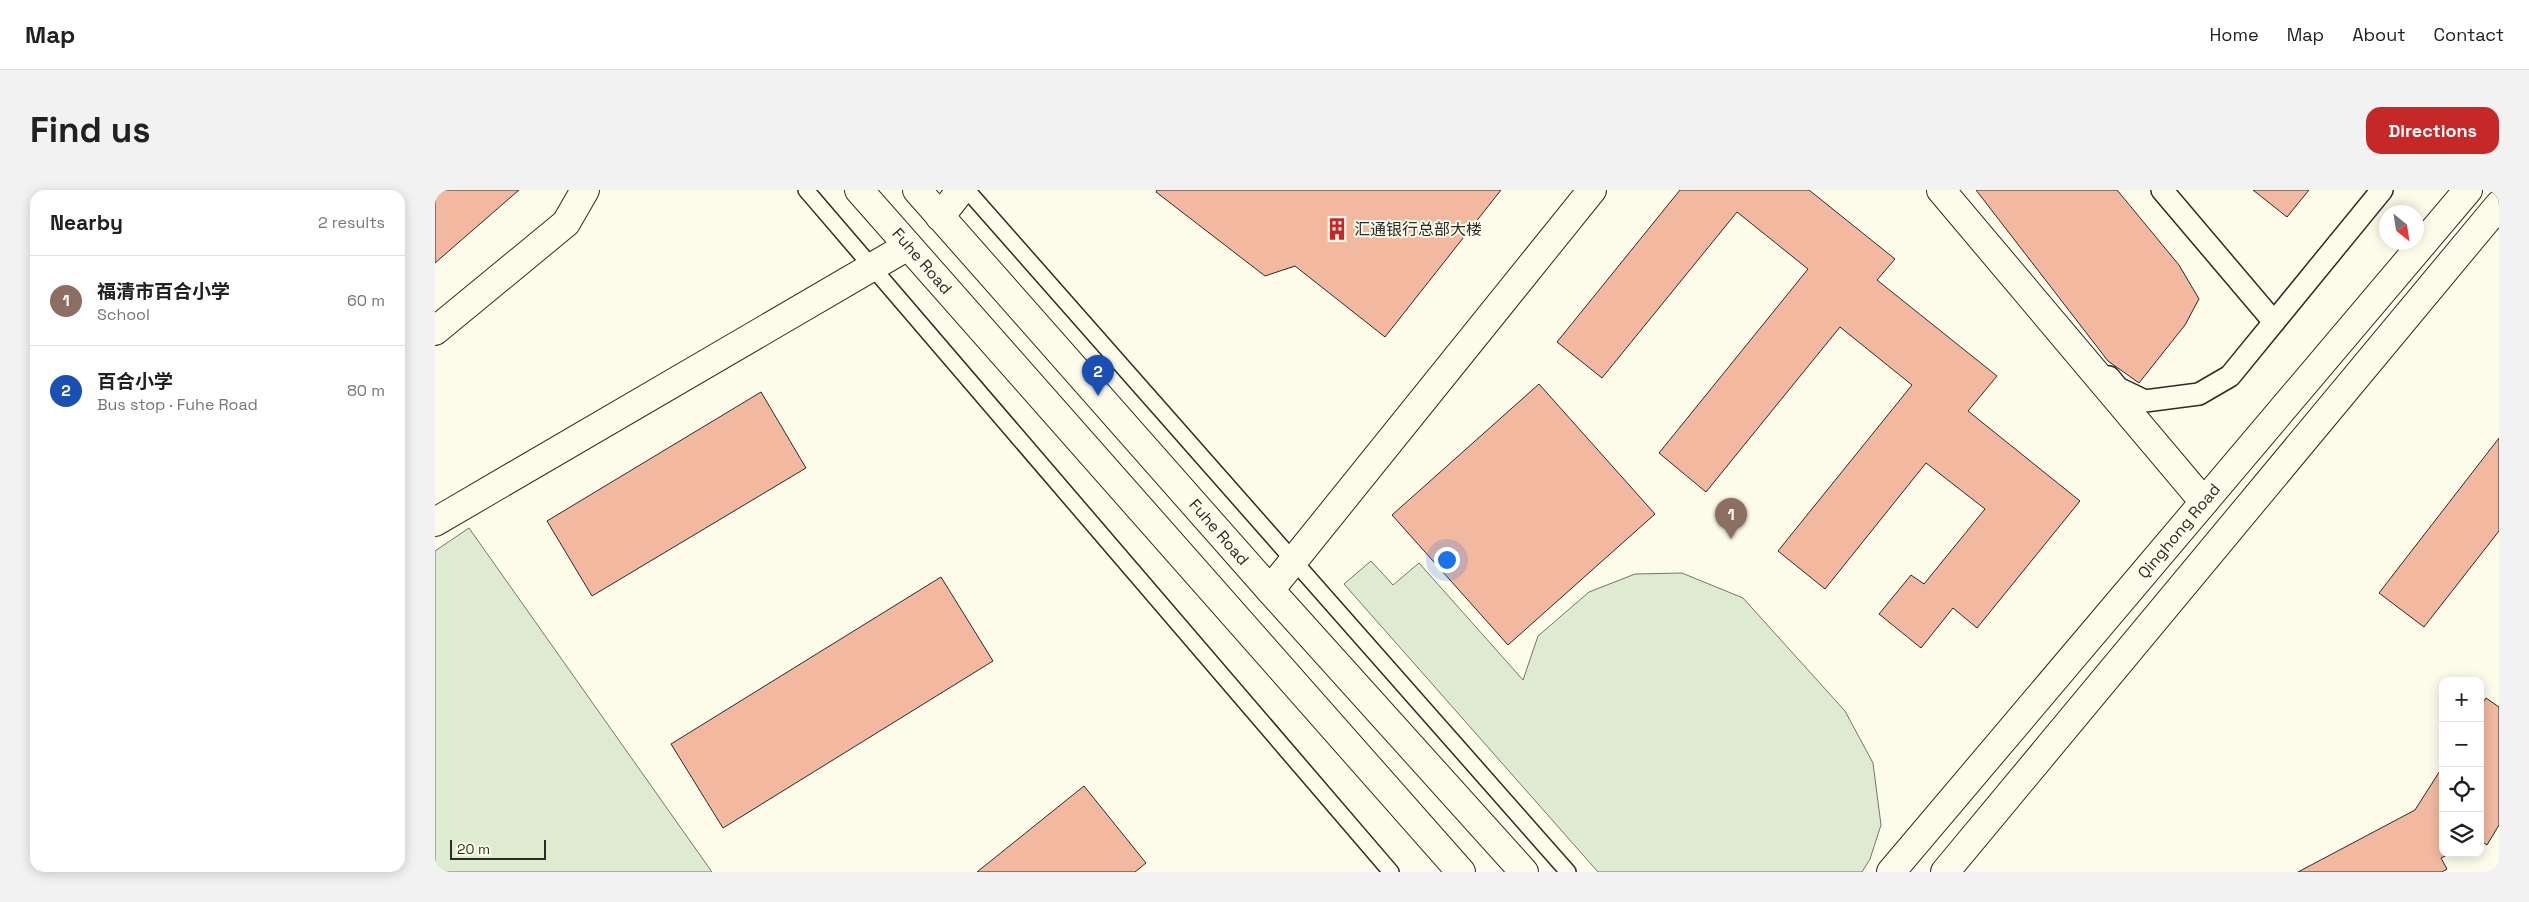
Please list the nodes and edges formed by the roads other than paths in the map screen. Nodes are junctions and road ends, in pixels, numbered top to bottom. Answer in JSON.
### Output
{"nodes":[{"id":1,"x":585,"y":190,"type":"edge"},
{"id":2,"x":806,"y":190,"type":"edge"},
{"id":3,"x":859,"y":190,"type":"edge"},
{"id":4,"x":917,"y":190,"type":"edge"},
{"id":5,"x":961,"y":190,"type":"edge"},
{"id":6,"x":967,"y":190,"type":"edge"},
{"id":7,"x":1592,"y":190,"type":"edge"},
{"id":8,"x":1941,"y":190,"type":"edge"},
{"id":9,"x":1956,"y":190,"type":"edge"},
{"id":10,"x":2162,"y":190,"type":"edge"},
{"id":11,"x":2382,"y":190,"type":"edge"},
{"id":12,"x":2468,"y":190,"type":"edge"},
{"id":13,"x":2499,"y":205,"type":"edge"},
{"id":14,"x":940,"y":217,"type":"junction"},
{"id":15,"x":908,"y":246,"type":"junction"},
{"id":16,"x":872,"y":267,"type":"junction"},
{"id":17,"x":2274,"y":322,"type":"junction"},
{"id":18,"x":435,"y":331,"type":"edge"},
{"id":19,"x":2204,"y":502,"type":"junction"},
{"id":20,"x":435,"y":522,"type":"edge"},
{"id":21,"x":1293,"y":561,"type":"junction"},
{"id":22,"x":1270,"y":590,"type":"junction"},
{"id":23,"x":1391,"y":872,"type":"edge"},
{"id":24,"x":1461,"y":872,"type":"edge"},
{"id":25,"x":1524,"y":872,"type":"edge"},
{"id":26,"x":1568,"y":872,"type":"edge"},
{"id":27,"x":1891,"y":872,"type":"edge"},
{"id":28,"x":1945,"y":872,"type":"edge"}],
"edges":[{"from":1,"to":18,"type":"street"},
{"from":2,"to":16,"type":"lane"},
{"from":3,"to":15,"type":"street","name":"Fuhe Road"},
{"from":4,"to":14,"type":"street","name":"Fuhe Road"},
{"from":5,"to":14,"type":"street"},
{"from":6,"to":21,"type":"lane"},
{"from":7,"to":21,"type":"street"},
{"from":8,"to":19,"type":"street"},
{"from":9,"to":17,"type":"street"},
{"from":10,"to":17,"type":"street"},
{"from":11,"to":17,"type":"street"},
{"from":12,"to":19,"type":"street","name":"Qinghong Road"},
{"from":13,"to":28,"type":"street"},
{"from":14,"to":22,"type":"street","name":"Fuhe Road"},
{"from":15,"to":16,"type":"street"},
{"from":15,"to":24,"type":"street","name":"Fuhe Road"},
{"from":16,"to":20,"type":"street"},
{"from":16,"to":23,"type":"lane"},
{"from":19,"to":27,"type":"street","name":"Qinghong Road"},
{"from":21,"to":22,"type":"street"},
{"from":21,"to":26,"type":"lane"},
{"from":22,"to":25,"type":"street","name":"Fuhe Road"}]}
